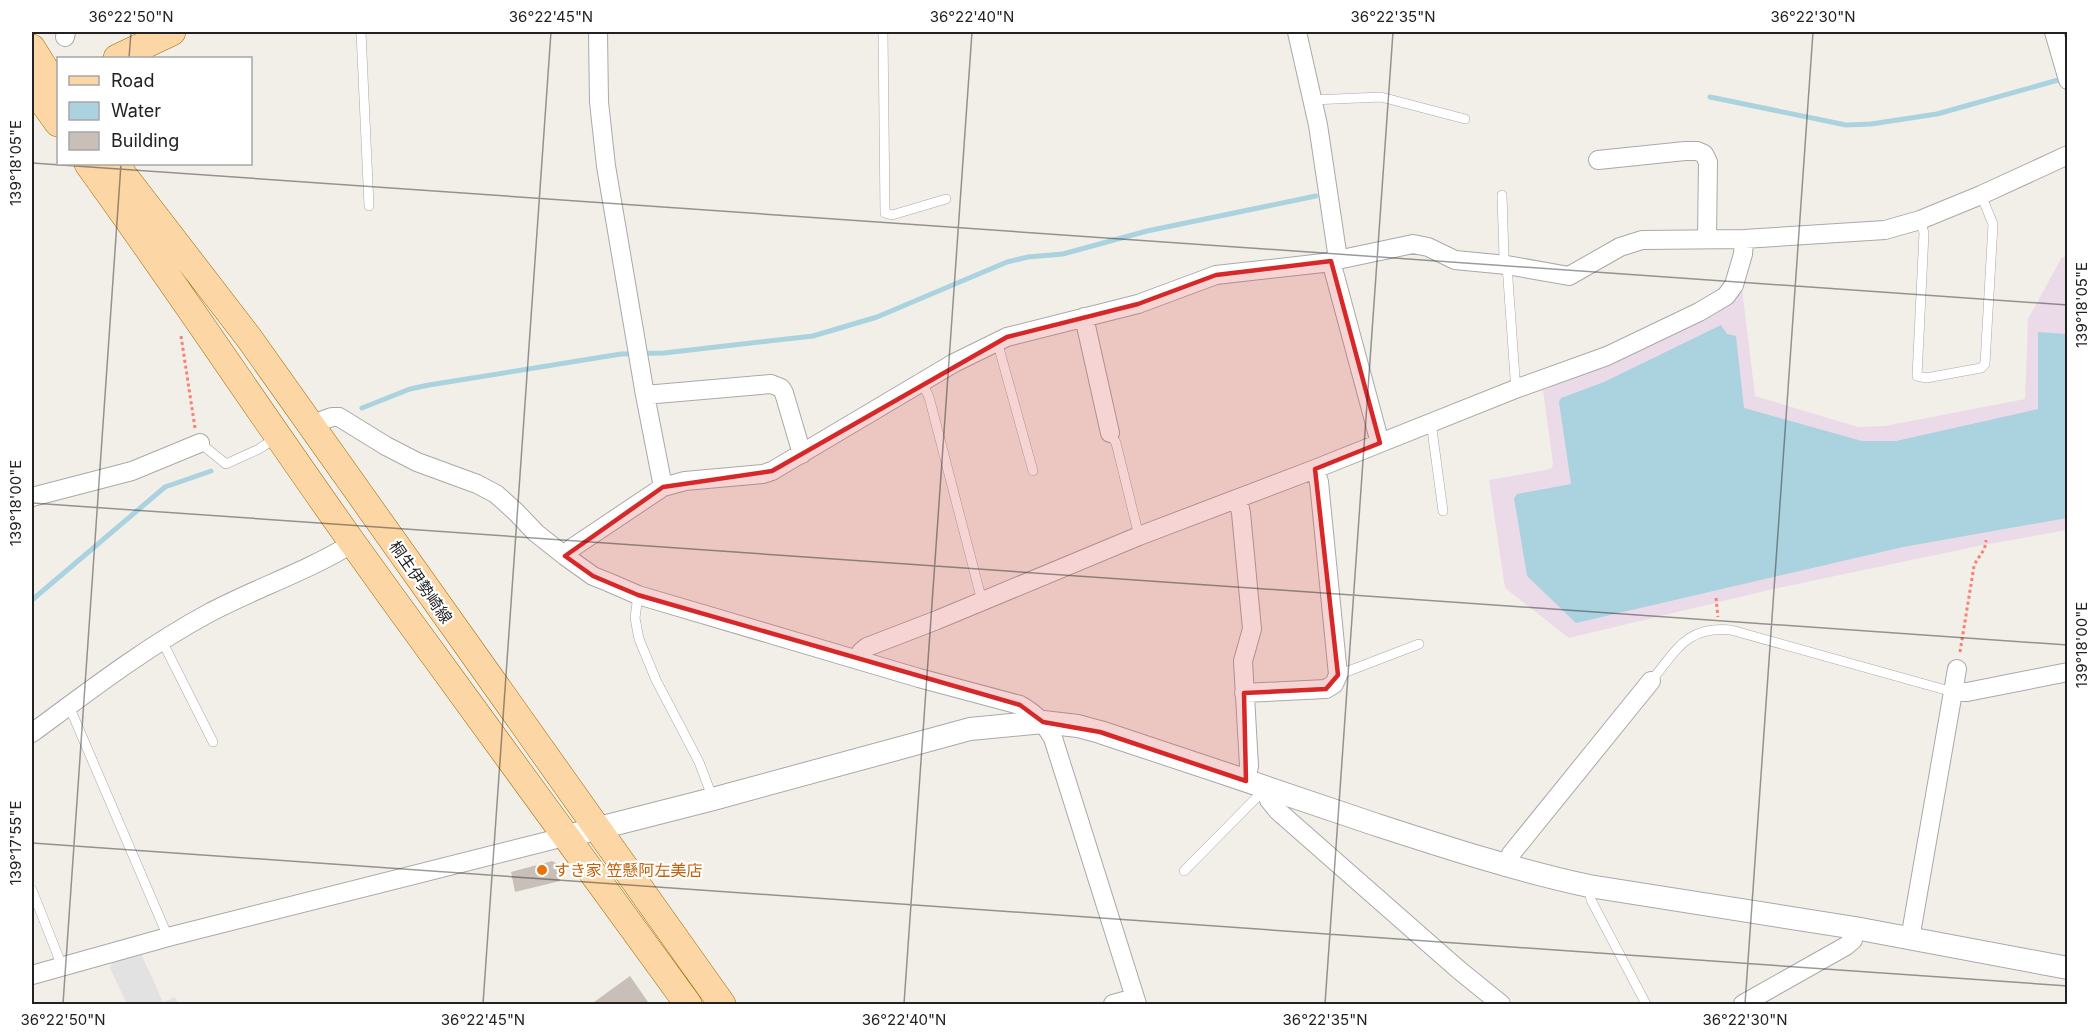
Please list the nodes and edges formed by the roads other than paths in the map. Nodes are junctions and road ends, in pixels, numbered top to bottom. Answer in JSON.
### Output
{"nodes":[{"id":1,"x":172,"y":32,"type":"edge"},
{"id":2,"x":361,"y":32,"type":"edge"},
{"id":3,"x":598,"y":32,"type":"edge"},
{"id":4,"x":884,"y":32,"type":"edge"},
{"id":5,"x":1297,"y":32,"type":"edge"},
{"id":6,"x":2054,"y":32,"type":"edge"},
{"id":7,"x":32,"y":48,"type":"edge"},
{"id":8,"x":119,"y":57,"type":"edge"},
{"id":9,"x":2067,"y":80,"type":"edge"},
{"id":10,"x":46,"y":92,"type":"edge"},
{"id":11,"x":1312,"y":100,"type":"junction"},
{"id":12,"x":1465,"y":119,"type":"dead end"},
{"id":13,"x":57,"y":120,"type":"edge"},
{"id":14,"x":2067,"y":155,"type":"edge"},
{"id":15,"x":1598,"y":160,"type":"dead end"},
{"id":16,"x":89,"y":165,"type":"edge"},
{"id":17,"x":116,"y":165,"type":"edge"},
{"id":18,"x":1502,"y":195,"type":"dead end"},
{"id":19,"x":1981,"y":195,"type":"junction"},
{"id":20,"x":946,"y":199,"type":"dead end"},
{"id":21,"x":369,"y":206,"type":"dead end"},
{"id":22,"x":1920,"y":220,"type":"junction"},
{"id":23,"x":1707,"y":238,"type":"junction"},
{"id":24,"x":1744,"y":239,"type":"junction"},
{"id":25,"x":1335,"y":260,"type":"junction"},
{"id":26,"x":1507,"y":265,"type":"junction"},
{"id":27,"x":1084,"y":316,"type":"junction"},
{"id":28,"x":997,"y":341,"type":"junction"},
{"id":29,"x":922,"y":383,"type":"junction"},
{"id":30,"x":1518,"y":388,"type":"junction"},
{"id":31,"x":645,"y":395,"type":"junction"},
{"id":32,"x":1431,"y":422,"type":"junction"},
{"id":33,"x":310,"y":425,"type":"junction"},
{"id":34,"x":1110,"y":434,"type":"joint"},
{"id":35,"x":278,"y":437,"type":"junction"},
{"id":36,"x":200,"y":443,"type":"joint"},
{"id":37,"x":1380,"y":443,"type":"junction"},
{"id":38,"x":802,"y":454,"type":"junction"},
{"id":39,"x":1315,"y":469,"type":"junction"},
{"id":40,"x":1033,"y":471,"type":"dead end"},
{"id":41,"x":663,"y":487,"type":"junction"},
{"id":42,"x":32,"y":497,"type":"edge"},
{"id":43,"x":1238,"y":498,"type":"junction"},
{"id":44,"x":1443,"y":511,"type":"dead end"},
{"id":45,"x":1139,"y":536,"type":"junction"},
{"id":46,"x":353,"y":543,"type":"junction"},
{"id":47,"x":565,"y":556,"type":"junction"},
{"id":48,"x":638,"y":595,"type":"junction"},
{"id":49,"x":982,"y":601,"type":"junction"},
{"id":50,"x":162,"y":641,"type":"junction"},
{"id":51,"x":1419,"y":644,"type":"dead end"},
{"id":52,"x":858,"y":659,"type":"junction"},
{"id":53,"x":1957,"y":669,"type":"road end"},
{"id":54,"x":2067,"y":672,"type":"edge"},
{"id":55,"x":1338,"y":675,"type":"junction"},
{"id":56,"x":1651,"y":681,"type":"joint"},
{"id":57,"x":1953,"y":692,"type":"junction"},
{"id":58,"x":1244,"y":693,"type":"junction"},
{"id":59,"x":69,"y":706,"type":"junction"},
{"id":60,"x":1043,"y":722,"type":"junction"},
{"id":61,"x":32,"y":733,"type":"edge"},
{"id":62,"x":213,"y":742,"type":"dead end"},
{"id":63,"x":1256,"y":784,"type":"junction"},
{"id":64,"x":713,"y":799,"type":"junction"},
{"id":65,"x":599,"y":829,"type":"junction"},
{"id":66,"x":568,"y":836,"type":"junction"},
{"id":67,"x":1506,"y":867,"type":"junction"},
{"id":68,"x":1184,"y":871,"type":"dead end"},
{"id":69,"x":1589,"y":886,"type":"junction"},
{"id":70,"x":32,"y":890,"type":"edge"},
{"id":71,"x":1856,"y":928,"type":"junction"},
{"id":72,"x":168,"y":937,"type":"junction"},
{"id":73,"x":1910,"y":939,"type":"junction"},
{"id":74,"x":62,"y":966,"type":"junction"},
{"id":75,"x":2067,"y":968,"type":"edge"},
{"id":76,"x":32,"y":975,"type":"edge"},
{"id":77,"x":1136,"y":1001,"type":"edge"},
{"id":78,"x":688,"y":1005,"type":"edge"},
{"id":79,"x":723,"y":1005,"type":"edge"},
{"id":80,"x":1113,"y":1005,"type":"edge"},
{"id":81,"x":1501,"y":1005,"type":"edge"},
{"id":82,"x":1646,"y":1005,"type":"edge"},
{"id":83,"x":1743,"y":1005,"type":"edge"}],
"edges":[{"from":1,"to":8,"type":"main road"},
{"from":2,"to":21,"type":"lane"},
{"from":3,"to":31,"type":"street"},
{"from":4,"to":20,"type":"lane"},
{"from":5,"to":11,"type":"street"},
{"from":6,"to":9,"type":"street"},
{"from":7,"to":10,"type":"main road"},
{"from":10,"to":13,"type":"main road"},
{"from":11,"to":12,"type":"lane"},
{"from":11,"to":25,"type":"street"},
{"from":14,"to":19,"type":"street"},
{"from":15,"to":23,"type":"street"},
{"from":16,"to":35,"type":"main road","name":"桐生伊勢崎線"},
{"from":17,"to":33,"type":"main road","name":"桐生伊勢崎線"},
{"from":18,"to":26,"type":"lane"},
{"from":19,"to":22,"type":"street"},
{"from":19,"to":22,"type":"lane"},
{"from":22,"to":24,"type":"street"},
{"from":23,"to":24,"type":"street"},
{"from":23,"to":26,"type":"street"},
{"from":24,"to":30,"type":"street"},
{"from":25,"to":26,"type":"street"},
{"from":25,"to":27,"type":"street"},
{"from":25,"to":37,"type":"street"},
{"from":26,"to":30,"type":"lane"},
{"from":27,"to":28,"type":"street"},
{"from":27,"to":34,"type":"street"},
{"from":28,"to":29,"type":"street"},
{"from":28,"to":40,"type":"lane"},
{"from":29,"to":38,"type":"street"},
{"from":29,"to":49,"type":"lane"},
{"from":30,"to":32,"type":"street"},
{"from":31,"to":38,"type":"street"},
{"from":31,"to":41,"type":"street"},
{"from":32,"to":37,"type":"street"},
{"from":32,"to":44,"type":"lane"},
{"from":33,"to":47,"type":"street"},
{"from":33,"to":65,"type":"main road","name":"桐生伊勢崎線"},
{"from":34,"to":45,"type":"lane"},
{"from":35,"to":36,"type":"lane"},
{"from":35,"to":46,"type":"main road","name":"桐生伊勢崎線"},
{"from":36,"to":42,"type":"street"},
{"from":37,"to":39,"type":"street"},
{"from":38,"to":41,"type":"street"},
{"from":39,"to":43,"type":"street"},
{"from":39,"to":55,"type":"street"},
{"from":41,"to":47,"type":"street"},
{"from":43,"to":45,"type":"street"},
{"from":43,"to":58,"type":"street"},
{"from":45,"to":49,"type":"street"},
{"from":46,"to":50,"type":"street"},
{"from":46,"to":66,"type":"main road","name":"桐生伊勢崎線"},
{"from":47,"to":48,"type":"street"},
{"from":48,"to":52,"type":"street"},
{"from":48,"to":64,"type":"lane"},
{"from":49,"to":52,"type":"street"},
{"from":50,"to":59,"type":"street"},
{"from":50,"to":62,"type":"lane"},
{"from":51,"to":55,"type":"lane"},
{"from":52,"to":60,"type":"street"},
{"from":53,"to":57,"type":"street"},
{"from":54,"to":57,"type":"street"},
{"from":55,"to":58,"type":"street"},
{"from":56,"to":57,"type":"lane"},
{"from":56,"to":67,"type":"street"},
{"from":57,"to":73,"type":"street"},
{"from":58,"to":63,"type":"street"},
{"from":59,"to":61,"type":"street"},
{"from":59,"to":72,"type":"lane"},
{"from":60,"to":63,"type":"street"},
{"from":60,"to":64,"type":"street"},
{"from":60,"to":77,"type":"street"},
{"from":63,"to":67,"type":"street"},
{"from":63,"to":68,"type":"lane"},
{"from":63,"to":81,"type":"street"},
{"from":64,"to":65,"type":"street"},
{"from":65,"to":66,"type":"street"},
{"from":65,"to":79,"type":"main road","name":"桐生伊勢崎線"},
{"from":66,"to":72,"type":"street"},
{"from":66,"to":78,"type":"main road","name":"桐生伊勢崎線"},
{"from":67,"to":69,"type":"street"},
{"from":69,"to":71,"type":"street"},
{"from":69,"to":82,"type":"lane"},
{"from":70,"to":74,"type":"lane"},
{"from":71,"to":73,"type":"street"},
{"from":71,"to":83,"type":"street"},
{"from":72,"to":74,"type":"street"},
{"from":73,"to":75,"type":"street"},
{"from":74,"to":76,"type":"street"},
{"from":77,"to":80,"type":"street"}]}
